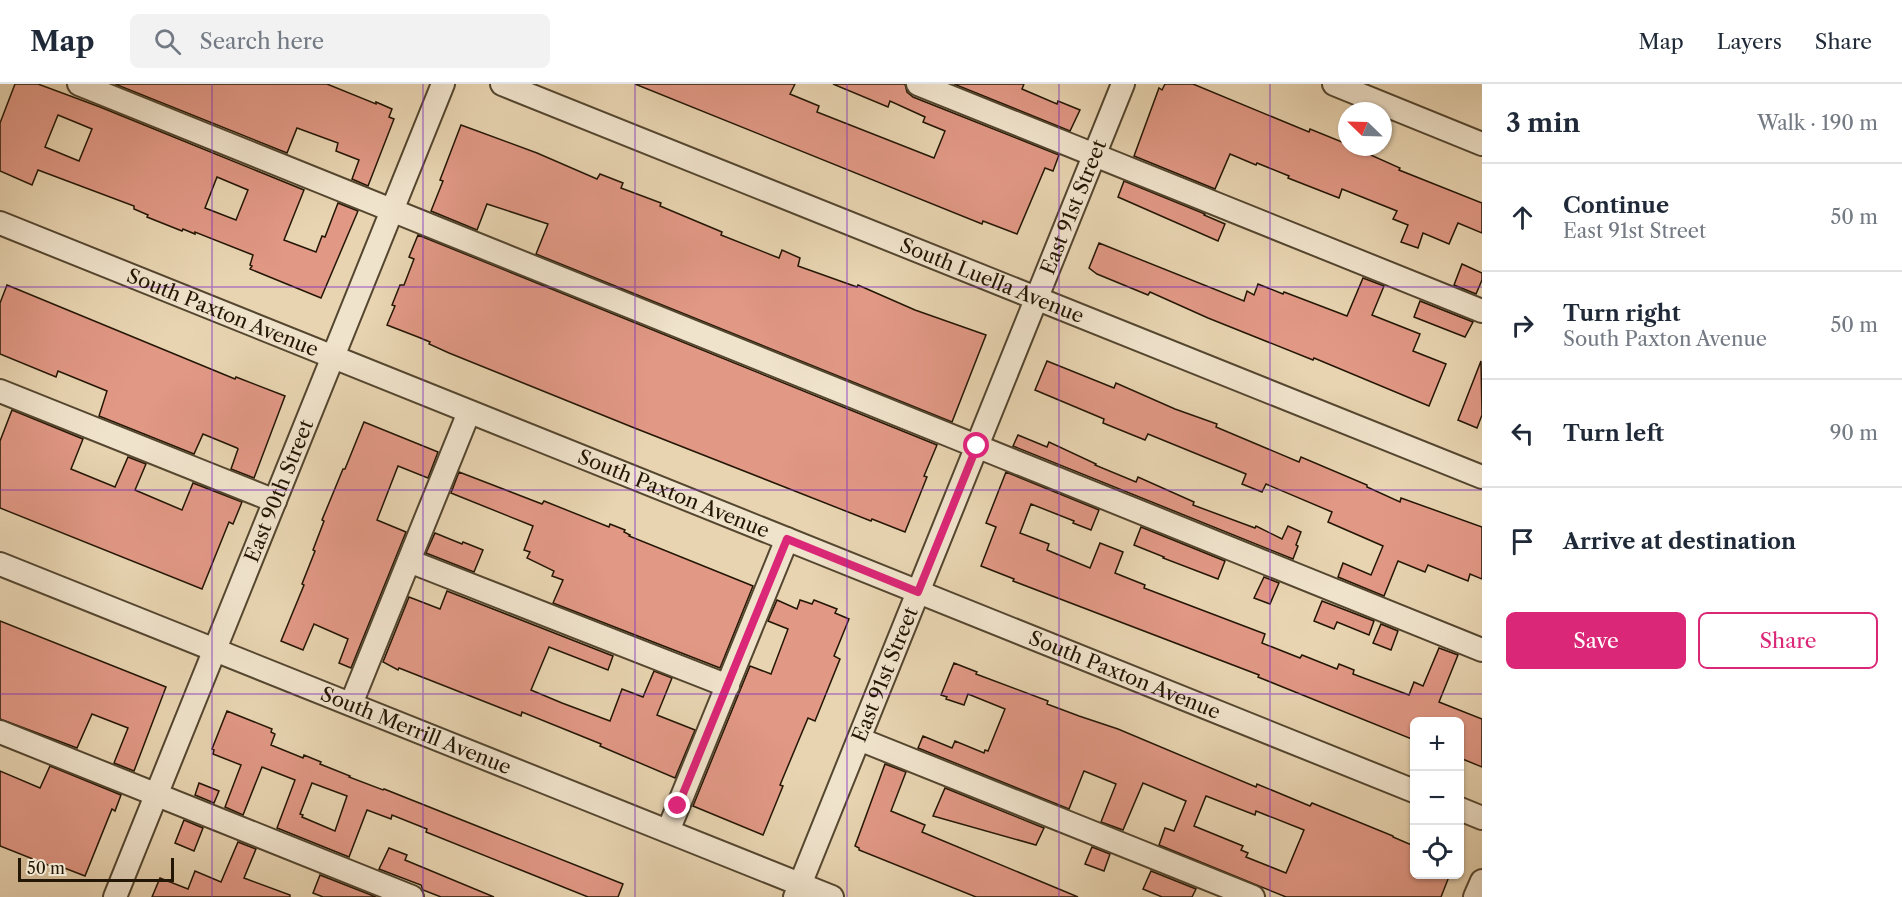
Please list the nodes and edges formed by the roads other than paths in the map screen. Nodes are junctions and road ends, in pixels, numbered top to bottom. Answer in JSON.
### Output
{"nodes":[{"id":1,"x":79,"y":84,"type":"edge"},
{"id":2,"x":442,"y":84,"type":"edge"},
{"id":3,"x":502,"y":84,"type":"edge"},
{"id":4,"x":918,"y":84,"type":"edge"},
{"id":5,"x":1123,"y":84,"type":"edge"},
{"id":6,"x":1334,"y":84,"type":"edge"},
{"id":7,"x":1482,"y":144,"type":"edge"},
{"id":8,"x":1094,"y":154,"type":"junction"},
{"id":9,"x":392,"y":210,"type":"junction"},
{"id":10,"x":0,"y":223,"type":"edge"},
{"id":11,"x":1037,"y":298,"type":"junction"},
{"id":12,"x":1482,"y":311,"type":"edge"},
{"id":13,"x":333,"y":357,"type":"junction"},
{"id":14,"x":0,"y":391,"type":"edge"},
{"id":15,"x":469,"y":412,"type":"junction"},
{"id":16,"x":977,"y":446,"type":"junction"},
{"id":17,"x":1482,"y":477,"type":"edge"},
{"id":18,"x":274,"y":501,"type":"junction"},
{"id":19,"x":787,"y":539,"type":"junction"},
{"id":20,"x":409,"y":561,"type":"junction"},
{"id":21,"x":0,"y":564,"type":"edge"},
{"id":22,"x":918,"y":592,"type":"junction"},
{"id":23,"x":215,"y":650,"type":"junction"},
{"id":24,"x":1482,"y":650,"type":"edge"},
{"id":25,"x":728,"y":686,"type":"junction"},
{"id":26,"x":351,"y":704,"type":"junction"},
{"id":27,"x":0,"y":732,"type":"edge"},
{"id":28,"x":859,"y":739,"type":"junction"},
{"id":29,"x":1410,"y":789,"type":"edge"},
{"id":30,"x":156,"y":794,"type":"junction"},
{"id":31,"x":1464,"y":811,"type":"edge"},
{"id":32,"x":1482,"y":818,"type":"edge"},
{"id":33,"x":668,"y":831,"type":"junction"},
{"id":34,"x":1482,"y":881,"type":"edge"},
{"id":35,"x":798,"y":891,"type":"edge"},
{"id":36,"x":115,"y":897,"type":"edge"},
{"id":37,"x":412,"y":897,"type":"edge"},
{"id":38,"x":832,"y":897,"type":"edge"},
{"id":39,"x":1253,"y":897,"type":"edge"},
{"id":40,"x":1475,"y":897,"type":"edge"}],
"edges":[{"from":1,"to":9,"type":"street"},
{"from":2,"to":9,"type":"street","name":"East 90th Street"},
{"from":3,"to":11,"type":"street","name":"South Luella Avenue"},
{"from":4,"to":8,"type":"street"},
{"from":5,"to":8,"type":"street","name":"East 91st Street"},
{"from":6,"to":7,"type":"street"},
{"from":8,"to":11,"type":"street","name":"East 91st Street"},
{"from":8,"to":12,"type":"street"},
{"from":9,"to":13,"type":"street","name":"East 90th Street"},
{"from":9,"to":16,"type":"street"},
{"from":10,"to":13,"type":"street","name":"South Paxton Avenue"},
{"from":11,"to":16,"type":"street","name":"East 91st Street"},
{"from":11,"to":17,"type":"street","name":"South Luella Avenue"},
{"from":13,"to":15,"type":"street","name":"South Paxton Avenue"},
{"from":13,"to":18,"type":"street","name":"East 90th Street"},
{"from":14,"to":18,"type":"street"},
{"from":15,"to":19,"type":"street","name":"South Paxton Avenue"},
{"from":15,"to":20,"type":"street"},
{"from":16,"to":22,"type":"street","name":"East 91st Street"},
{"from":16,"to":24,"type":"street"},
{"from":18,"to":23,"type":"street","name":"East 90th Street"},
{"from":19,"to":22,"type":"street","name":"South Paxton Avenue"},
{"from":19,"to":25,"type":"street"},
{"from":20,"to":25,"type":"street"},
{"from":20,"to":26,"type":"street"},
{"from":21,"to":23,"type":"street","name":"South Merrill Avenue"},
{"from":22,"to":28,"type":"street","name":"East 91st Street"},
{"from":22,"to":29,"type":"street","name":"South Paxton Avenue"},
{"from":23,"to":26,"type":"street","name":"South Merrill Avenue"},
{"from":23,"to":30,"type":"street","name":"East 90th Street"},
{"from":25,"to":33,"type":"street"},
{"from":26,"to":33,"type":"street","name":"South Merrill Avenue"},
{"from":27,"to":30,"type":"street"},
{"from":28,"to":35,"type":"street","name":"East 91st Street"},
{"from":28,"to":39,"type":"street"},
{"from":30,"to":36,"type":"street","name":"East 90th Street"},
{"from":30,"to":37,"type":"street"},
{"from":31,"to":32,"type":"street"},
{"from":33,"to":35,"type":"street","name":"South Merrill Avenue"},
{"from":34,"to":40,"type":"street"},
{"from":35,"to":38,"type":"street","name":"South Merrill Avenue"}]}
